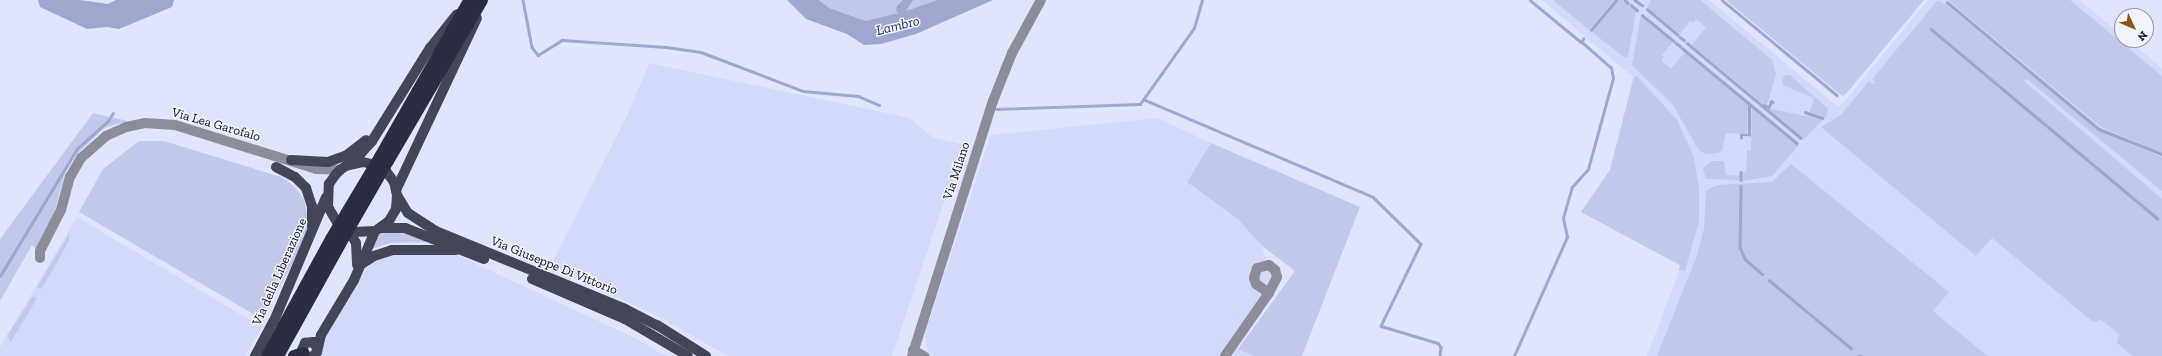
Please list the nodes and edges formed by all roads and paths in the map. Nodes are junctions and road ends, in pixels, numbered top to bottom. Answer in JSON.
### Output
{"nodes":[{"id":1,"x":469,"y":0,"type":"edge"},
{"id":2,"x":483,"y":0,"type":"edge"},
{"id":3,"x":1041,"y":0,"type":"edge"},
{"id":4,"x":397,"y":101,"type":"junction"},
{"id":5,"x":384,"y":159,"type":"junction"},
{"id":6,"x":291,"y":160,"type":"junction"},
{"id":7,"x":276,"y":167,"type":"dead end"},
{"id":8,"x":343,"y":168,"type":"junction"},
{"id":9,"x":397,"y":192,"type":"junction"},
{"id":10,"x":326,"y":197,"type":"junction"},
{"id":11,"x":378,"y":229,"type":"junction"},
{"id":12,"x":349,"y":231,"type":"junction"},
{"id":13,"x":312,"y":233,"type":"junction"},
{"id":14,"x":336,"y":241,"type":"junction"},
{"id":15,"x":464,"y":251,"type":"junction"},
{"id":16,"x":40,"y":258,"type":"dead end"},
{"id":17,"x":358,"y":270,"type":"junction"},
{"id":18,"x":1269,"y":292,"type":"dead end"},
{"id":19,"x":308,"y":353,"type":"edge"},
{"id":20,"x":912,"y":353,"type":"edge"},
{"id":21,"x":255,"y":356,"type":"edge"},
{"id":22,"x":267,"y":356,"type":"edge"},
{"id":23,"x":278,"y":356,"type":"edge"},
{"id":24,"x":688,"y":356,"type":"edge"},
{"id":25,"x":706,"y":356,"type":"edge"},
{"id":26,"x":924,"y":356,"type":"edge"},
{"id":27,"x":1225,"y":356,"type":"edge"}],
"edges":[{"from":1,"to":4,"type":"main road"},
{"from":1,"to":5,"type":"highway"},
{"from":2,"to":5,"type":"highway"},
{"from":2,"to":9,"type":"main road"},
{"from":3,"to":20,"type":"street","name":"Via Milano"},
{"from":4,"to":6,"type":"main road"},
{"from":4,"to":8,"type":"main road"},
{"from":5,"to":14,"type":"highway","bridge":true},
{"from":6,"to":8,"type":"street","name":"Via Lea Garofalo"},
{"from":6,"to":16,"type":"street","name":"Via Lea Garofalo"},
{"from":7,"to":13,"type":"main road"},
{"from":8,"to":9,"type":"main road"},
{"from":8,"to":10,"type":"main road"},
{"from":9,"to":11,"type":"main road"},
{"from":9,"to":25,"type":"main road","name":"Via Giuseppe Di Vittorio"},
{"from":10,"to":12,"type":"main road"},
{"from":10,"to":13,"type":"main road","name":"Via della Liberazione"},
{"from":11,"to":12,"type":"main road"},
{"from":11,"to":15,"type":"main road","name":"Via Giuseppe Di Vittorio"},
{"from":11,"to":17,"type":"main road"},
{"from":12,"to":17,"type":"main road"},
{"from":13,"to":21,"type":"main road","name":"Via della Liberazione"},
{"from":14,"to":22,"type":"highway"},
{"from":14,"to":23,"type":"highway"},
{"from":15,"to":17,"type":"main road"},
{"from":15,"to":24,"type":"main road","name":"Via Giuseppe Di Vittorio"},
{"from":17,"to":19,"type":"main road"},
{"from":18,"to":27,"type":"street"},
{"from":20,"to":26,"type":"street"}]}
